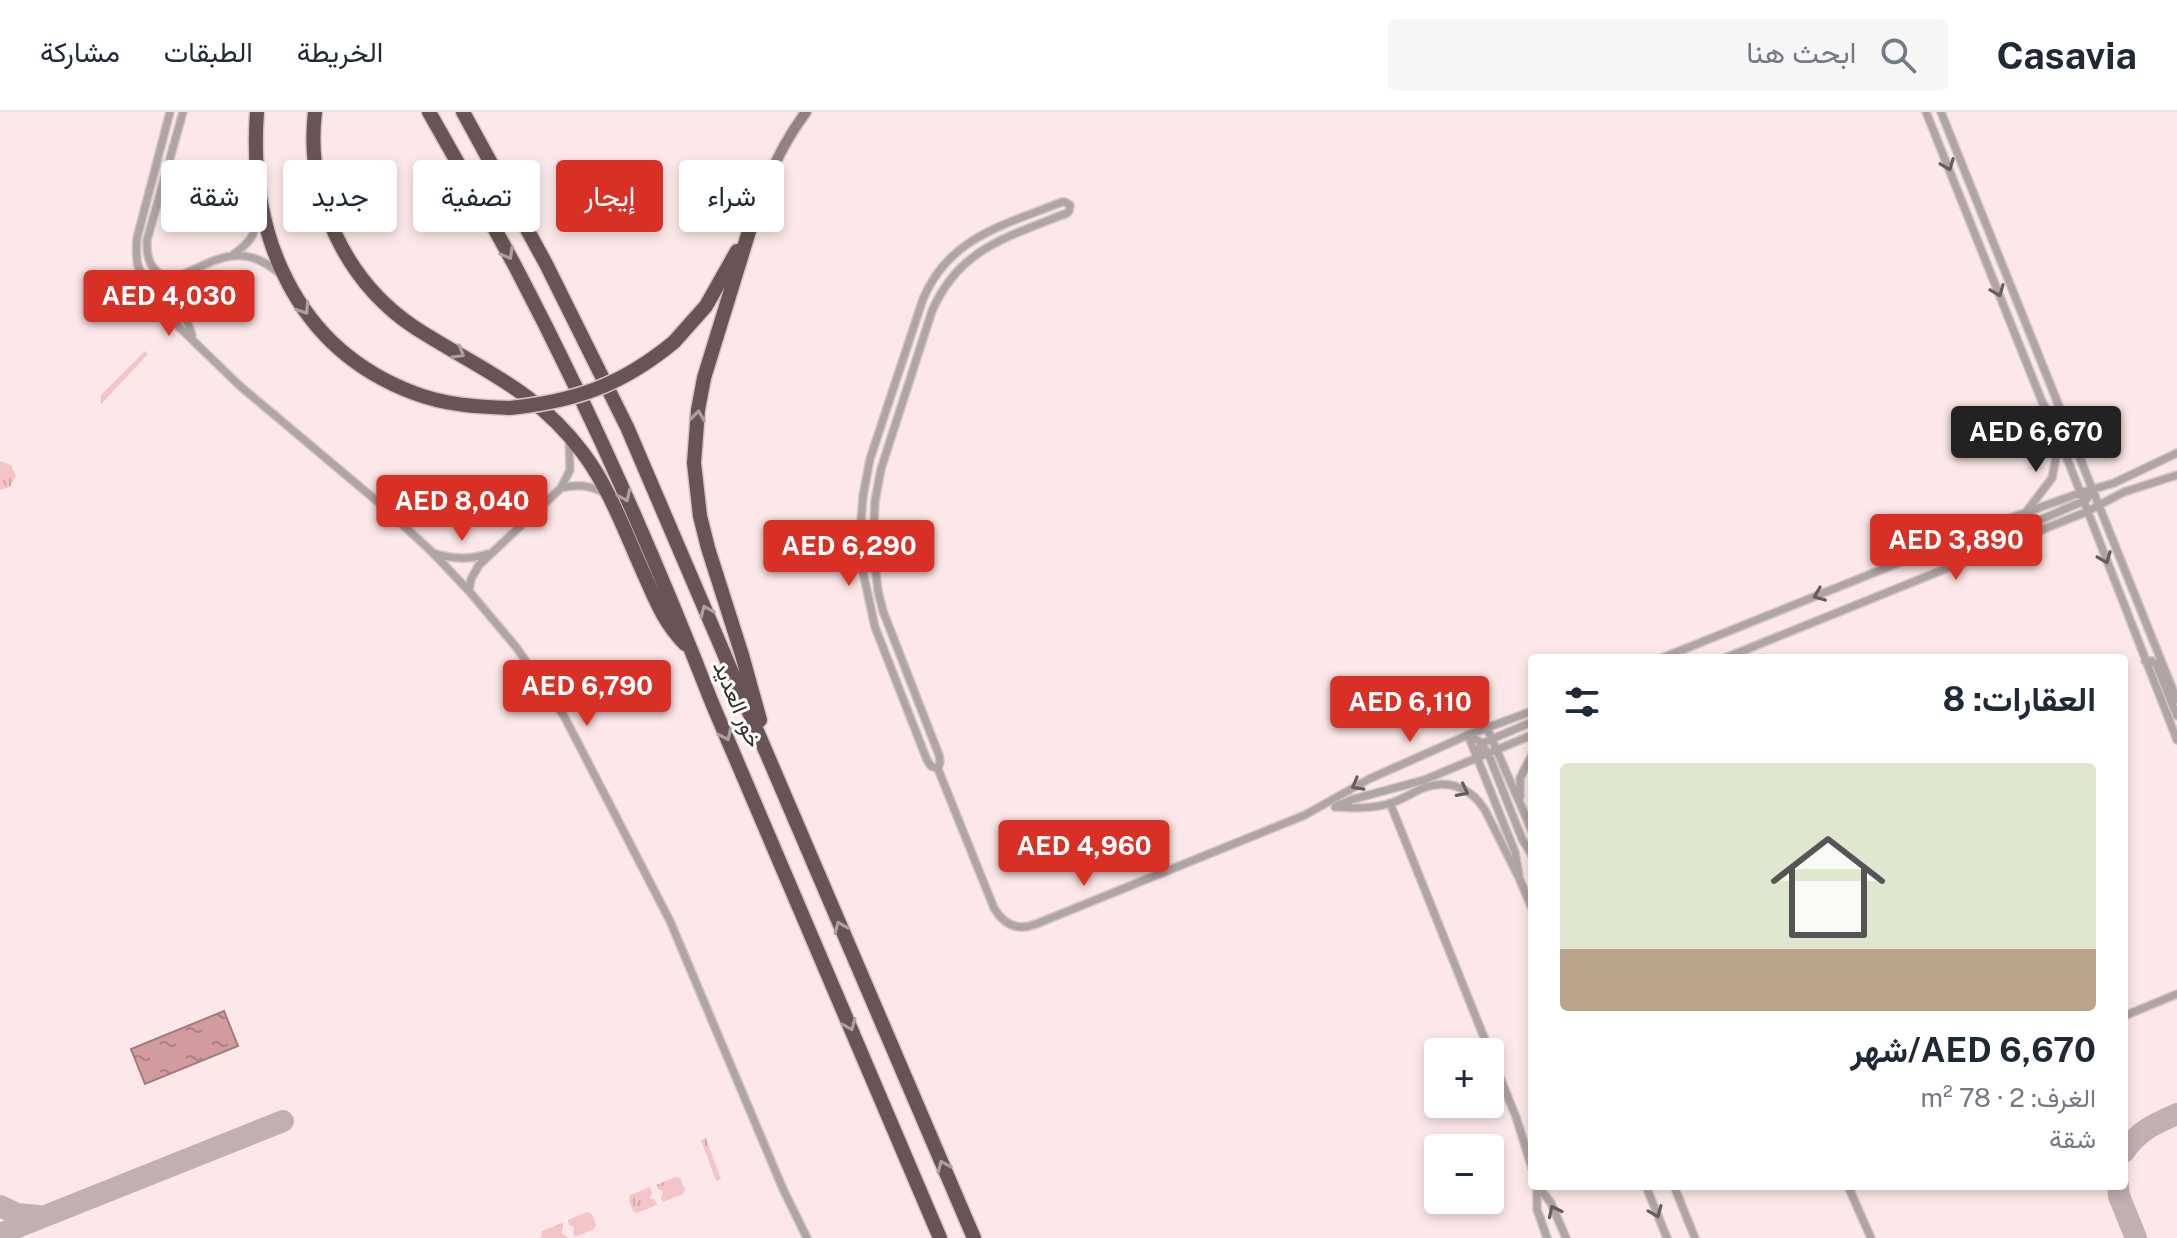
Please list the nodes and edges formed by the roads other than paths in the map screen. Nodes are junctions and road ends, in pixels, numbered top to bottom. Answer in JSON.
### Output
{"nodes":[{"id":1,"x":170,"y":112,"type":"edge"},
{"id":2,"x":183,"y":112,"type":"edge"},
{"id":3,"x":257,"y":112,"type":"edge"},
{"id":4,"x":315,"y":112,"type":"edge"},
{"id":5,"x":429,"y":112,"type":"edge"},
{"id":6,"x":463,"y":112,"type":"edge"},
{"id":7,"x":806,"y":112,"type":"edge"},
{"id":8,"x":1926,"y":112,"type":"edge"},
{"id":9,"x":1941,"y":112,"type":"edge"},
{"id":10,"x":255,"y":160,"type":"edge"},
{"id":11,"x":776,"y":160,"type":"edge"},
{"id":12,"x":267,"y":230,"type":"edge"},
{"id":13,"x":253,"y":232,"type":"edge"},
{"id":14,"x":746,"y":232,"type":"edge"},
{"id":15,"x":749,"y":232,"type":"edge"},
{"id":16,"x":233,"y":255,"type":"junction"},
{"id":17,"x":198,"y":268,"type":"junction"},
{"id":18,"x":168,"y":280,"type":"junction"},
{"id":19,"x":287,"y":281,"type":"junction"},
{"id":20,"x":154,"y":291,"type":"junction"},
{"id":21,"x":187,"y":300,"type":"junction"},
{"id":22,"x":172,"y":314,"type":"junction"},
{"id":23,"x":195,"y":340,"type":"junction"},
{"id":24,"x":569,"y":434,"type":"junction"},
{"id":25,"x":2060,"y":440,"type":"junction"},
{"id":26,"x":2177,"y":453,"type":"edge"},
{"id":27,"x":2177,"y":475,"type":"edge"},
{"id":28,"x":561,"y":488,"type":"junction"},
{"id":29,"x":2093,"y":488,"type":"junction"},
{"id":30,"x":2080,"y":493,"type":"junction"},
{"id":31,"x":607,"y":494,"type":"junction"},
{"id":32,"x":2083,"y":502,"type":"junction"},
{"id":33,"x":2099,"y":506,"type":"junction"},
{"id":34,"x":2086,"y":512,"type":"junction"},
{"id":35,"x":2025,"y":513,"type":"junction"},
{"id":36,"x":432,"y":552,"type":"junction"},
{"id":37,"x":493,"y":552,"type":"junction"},
{"id":38,"x":1989,"y":552,"type":"junction"},
{"id":39,"x":469,"y":591,"type":"junction"},
{"id":40,"x":692,"y":651,"type":"junction"},
{"id":41,"x":1672,"y":654,"type":"edge"},
{"id":42,"x":1735,"y":654,"type":"edge"},
{"id":43,"x":2145,"y":661,"type":"junction"},
{"id":44,"x":2177,"y":700,"type":"edge"},
{"id":45,"x":1528,"y":713,"type":"edge"},
{"id":46,"x":2177,"y":716,"type":"edge"},
{"id":47,"x":1528,"y":724,"type":"edge"},
{"id":48,"x":1487,"y":728,"type":"junction"},
{"id":49,"x":1468,"y":735,"type":"junction"},
{"id":50,"x":1528,"y":737,"type":"edge"},
{"id":51,"x":1492,"y":739,"type":"junction"},
{"id":52,"x":2177,"y":740,"type":"edge"},
{"id":53,"x":1482,"y":744,"type":"junction"},
{"id":54,"x":1497,"y":749,"type":"junction"},
{"id":55,"x":1488,"y":753,"type":"junction"},
{"id":56,"x":1477,"y":757,"type":"junction"},
{"id":57,"x":1528,"y":763,"type":"edge"},
{"id":58,"x":770,"y":764,"type":"junction"},
{"id":59,"x":938,"y":769,"type":"junction"},
{"id":60,"x":1390,"y":803,"type":"junction"},
{"id":61,"x":1521,"y":803,"type":"junction"},
{"id":62,"x":1335,"y":807,"type":"junction"},
{"id":63,"x":1305,"y":815,"type":"junction"},
{"id":64,"x":1528,"y":821,"type":"edge"},
{"id":65,"x":1528,"y":849,"type":"edge"},
{"id":66,"x":1519,"y":878,"type":"junction"},
{"id":67,"x":1528,"y":899,"type":"edge"},
{"id":68,"x":2177,"y":994,"type":"edge"},
{"id":69,"x":2128,"y":1014,"type":"edge"},
{"id":70,"x":1528,"y":1156,"type":"edge"},
{"id":71,"x":1538,"y":1190,"type":"edge"},
{"id":72,"x":1541,"y":1190,"type":"edge"},
{"id":73,"x":1648,"y":1190,"type":"edge"},
{"id":74,"x":1676,"y":1190,"type":"edge"},
{"id":75,"x":1850,"y":1190,"type":"edge"},
{"id":76,"x":807,"y":1238,"type":"edge"},
{"id":77,"x":940,"y":1238,"type":"edge"},
{"id":78,"x":974,"y":1238,"type":"edge"},
{"id":79,"x":1547,"y":1238,"type":"edge"},
{"id":80,"x":1566,"y":1238,"type":"edge"},
{"id":81,"x":1667,"y":1238,"type":"edge"},
{"id":82,"x":1695,"y":1238,"type":"edge"},
{"id":83,"x":1871,"y":1238,"type":"edge"}],
"edges":[{"from":1,"to":20,"type":"street"},
{"from":2,"to":18,"type":"street"},
{"from":3,"to":10,"type":"highway"},
{"from":4,"to":24,"type":"highway","one_way":true},
{"from":5,"to":40,"type":"highway","name":"خور العديد","one_way":true},
{"from":58,"to":6,"type":"highway","name":"خور العديد","one_way":true},
{"from":7,"to":11,"type":"main road"},
{"from":8,"to":25,"type":"street","one_way":true},
{"from":9,"to":29,"type":"street"},
{"from":12,"to":19,"type":"highway"},
{"from":13,"to":16,"type":"street"},
{"from":19,"to":14,"type":"highway","one_way":true,"bridge":true},
{"from":58,"to":15,"type":"highway","one_way":true},
{"from":16,"to":17,"type":"street"},
{"from":16,"to":19,"type":"street"},
{"from":17,"to":18,"type":"street"},
{"from":17,"to":21,"type":"street"},
{"from":18,"to":20,"type":"street"},
{"from":18,"to":21,"type":"street"},
{"from":20,"to":22,"type":"street"},
{"from":21,"to":22,"type":"street"},
{"from":21,"to":23,"type":"street"},
{"from":22,"to":23,"type":"street"},
{"from":23,"to":36,"type":"street"},
{"from":24,"to":28,"type":"street"},
{"from":24,"to":31,"type":"highway"},
{"from":25,"to":30,"type":"street"},
{"from":25,"to":35,"type":"street"},
{"from":26,"to":29,"type":"street"},
{"from":27,"to":33,"type":"street"},
{"from":28,"to":31,"type":"street"},
{"from":28,"to":37,"type":"street"},
{"from":29,"to":30,"type":"street"},
{"from":29,"to":32,"type":"street"},
{"from":29,"to":33,"type":"street"},
{"from":30,"to":32,"type":"street"},
{"from":30,"to":35,"type":"street"},
{"from":31,"to":40,"type":"highway"},
{"from":32,"to":34,"type":"street"},
{"from":32,"to":38,"type":"street"},
{"from":33,"to":34,"type":"street"},
{"from":33,"to":44,"type":"street"},
{"from":34,"to":38,"type":"street"},
{"from":34,"to":43,"type":"street","one_way":true},
{"from":35,"to":41,"type":"street","one_way":true},
{"from":36,"to":37,"type":"street"},
{"from":36,"to":39,"type":"street"},
{"from":37,"to":39,"type":"street"},
{"from":38,"to":42,"type":"street"},
{"from":39,"to":76,"type":"street"},
{"from":40,"to":77,"type":"highway","name":"خور العديد","one_way":true},
{"from":43,"to":46,"type":"street"},
{"from":43,"to":52,"type":"street"},
{"from":45,"to":48,"type":"street"},
{"from":47,"to":51,"type":"street"},
{"from":48,"to":49,"type":"street"},
{"from":48,"to":51,"type":"street"},
{"from":49,"to":53,"type":"street"},
{"from":49,"to":56,"type":"street"},
{"from":49,"to":63,"type":"street","one_way":true},
{"from":50,"to":54,"type":"street"},
{"from":51,"to":53,"type":"street"},
{"from":51,"to":54,"type":"street"},
{"from":53,"to":55,"type":"street"},
{"from":53,"to":56,"type":"street"},
{"from":54,"to":55,"type":"street"},
{"from":54,"to":61,"type":"street"},
{"from":55,"to":56,"type":"street"},
{"from":55,"to":65,"type":"street"},
{"from":56,"to":62,"type":"street"},
{"from":56,"to":66,"type":"street"},
{"from":57,"to":61,"type":"street"},
{"from":78,"to":58,"type":"highway","name":"خور العديد","one_way":true},
{"from":59,"to":59,"type":"street"},
{"from":59,"to":63,"type":"street"},
{"from":60,"to":62,"type":"street"},
{"from":60,"to":66,"type":"street","one_way":true},
{"from":60,"to":70,"type":"street"},
{"from":61,"to":64,"type":"street"},
{"from":62,"to":63,"type":"street"},
{"from":66,"to":67,"type":"street"},
{"from":68,"to":69,"type":"street"},
{"from":71,"to":79,"type":"street"},
{"from":80,"to":72,"type":"street","one_way":true},
{"from":73,"to":81,"type":"street","one_way":true},
{"from":74,"to":82,"type":"street"},
{"from":75,"to":83,"type":"street"}]}
